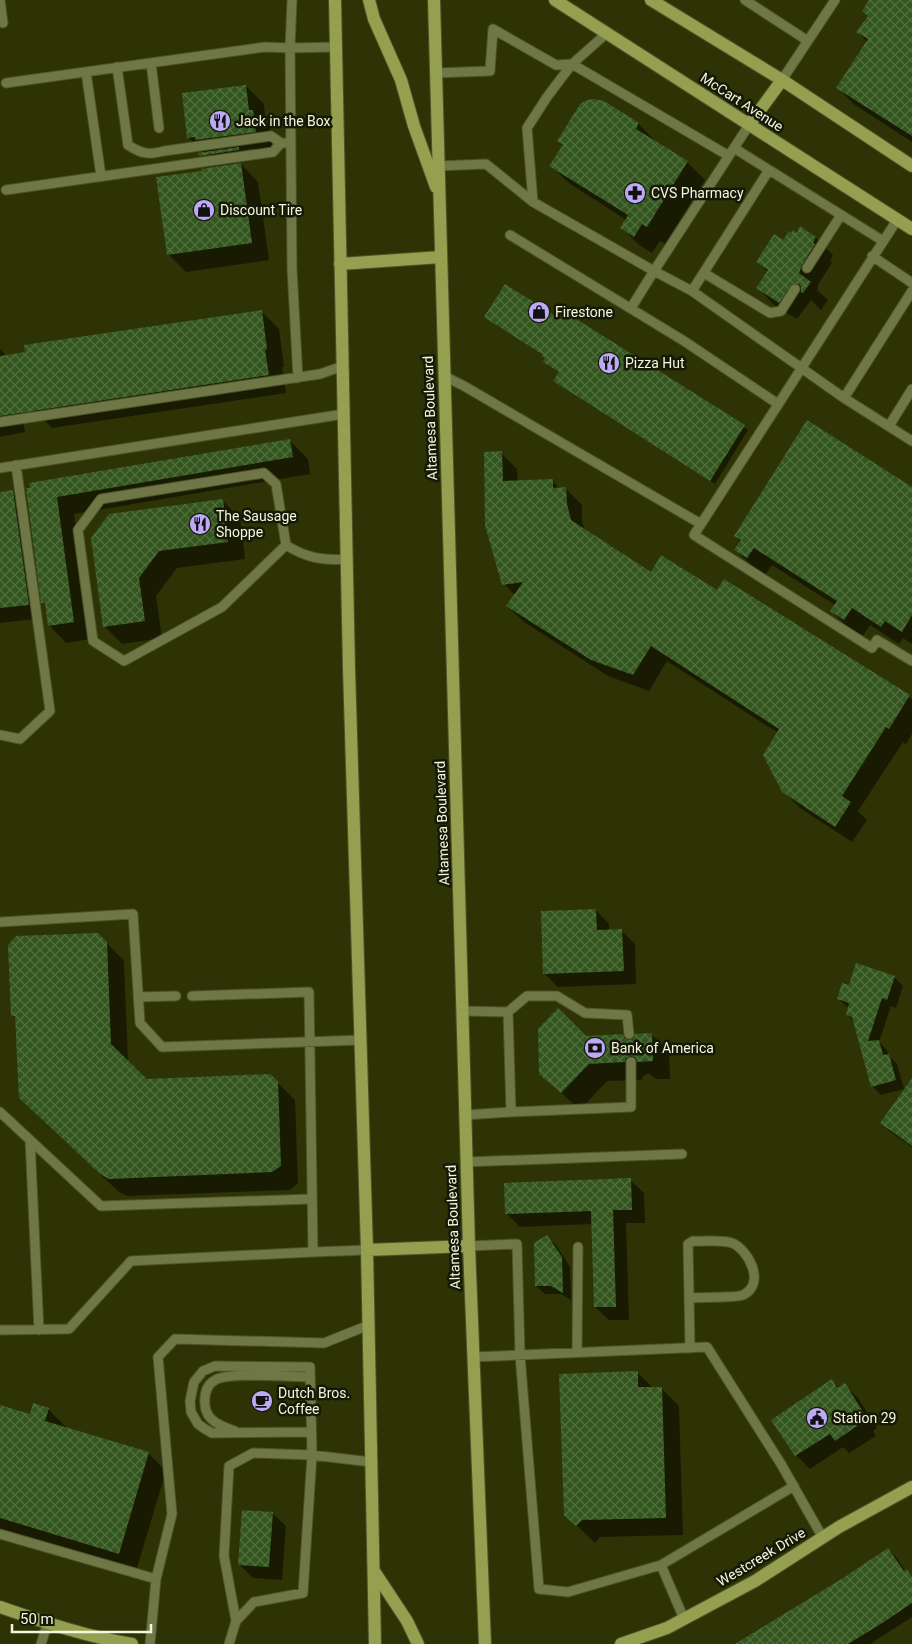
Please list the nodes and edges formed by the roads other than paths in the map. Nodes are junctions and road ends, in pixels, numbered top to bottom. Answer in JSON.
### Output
{"nodes":[{"id":1,"x":0,"y":0,"type":"edge"},
{"id":2,"x":292,"y":0,"type":"edge"},
{"id":3,"x":335,"y":0,"type":"edge"},
{"id":4,"x":369,"y":0,"type":"edge"},
{"id":5,"x":434,"y":0,"type":"edge"},
{"id":6,"x":555,"y":0,"type":"edge"},
{"id":7,"x":651,"y":0,"type":"edge"},
{"id":8,"x":746,"y":0,"type":"edge"},
{"id":9,"x":835,"y":0,"type":"edge"},
{"id":10,"x":3,"y":23,"type":"dead end"},
{"id":11,"x":607,"y":33,"type":"junction"},
{"id":12,"x":808,"y":41,"type":"junction"},
{"id":13,"x":336,"y":46,"type":"junction"},
{"id":14,"x":290,"y":48,"type":"junction"},
{"id":15,"x":151,"y":62,"type":"junction"},
{"id":16,"x":572,"y":64,"type":"junction"},
{"id":17,"x":117,"y":67,"type":"junction"},
{"id":18,"x":86,"y":72,"type":"junction"},
{"id":19,"x":436,"y":73,"type":"junction"},
{"id":20,"x":782,"y":80,"type":"junction"},
{"id":21,"x":6,"y":83,"type":"dead end"},
{"id":22,"x":749,"y":125,"type":"junction"},
{"id":23,"x":159,"y":128,"type":"dead end"},
{"id":24,"x":291,"y":142,"type":"junction"},
{"id":25,"x":281,"y":143,"type":"junction"},
{"id":26,"x":734,"y":148,"type":"junction"},
{"id":27,"x":729,"y":156,"type":"junction"},
{"id":28,"x":438,"y":166,"type":"junction"},
{"id":29,"x":912,"y":166,"type":"edge"},
{"id":30,"x":770,"y":170,"type":"junction"},
{"id":31,"x":101,"y":176,"type":"junction"},
{"id":32,"x":6,"y":190,"type":"dead end"},
{"id":33,"x":439,"y":196,"type":"junction"},
{"id":34,"x":533,"y":202,"type":"junction"},
{"id":35,"x":841,"y":214,"type":"junction"},
{"id":36,"x":897,"y":220,"type":"junction"},
{"id":37,"x":912,"y":230,"type":"edge"},
{"id":38,"x":510,"y":235,"type":"dead end"},
{"id":39,"x":883,"y":241,"type":"junction"},
{"id":40,"x":872,"y":256,"type":"junction"},
{"id":41,"x":441,"y":257,"type":"junction"},
{"id":42,"x":340,"y":264,"type":"junction"},
{"id":43,"x":808,"y":268,"type":"dead end"},
{"id":44,"x":654,"y":271,"type":"junction"},
{"id":45,"x":704,"y":273,"type":"junction"},
{"id":46,"x":912,"y":283,"type":"edge"},
{"id":47,"x":795,"y":289,"type":"dead end"},
{"id":48,"x":692,"y":291,"type":"junction"},
{"id":49,"x":912,"y":291,"type":"edge"},
{"id":50,"x":631,"y":308,"type":"junction"},
{"id":51,"x":343,"y":366,"type":"junction"},
{"id":52,"x":802,"y":368,"type":"junction"},
{"id":53,"x":444,"y":376,"type":"junction"},
{"id":54,"x":298,"y":378,"type":"junction"},
{"id":55,"x":912,"y":389,"type":"edge"},
{"id":56,"x":844,"y":398,"type":"junction"},
{"id":57,"x":778,"y":404,"type":"junction"},
{"id":58,"x":344,"y":414,"type":"junction"},
{"id":59,"x":0,"y":422,"type":"edge"},
{"id":60,"x":889,"y":426,"type":"junction"},
{"id":61,"x":912,"y":441,"type":"edge"},
{"id":62,"x":16,"y":465,"type":"junction"},
{"id":63,"x":0,"y":468,"type":"edge"},
{"id":64,"x":701,"y":524,"type":"junction"},
{"id":65,"x":286,"y":545,"type":"junction"},
{"id":66,"x":347,"y":559,"type":"junction"},
{"id":67,"x":912,"y":661,"type":"edge"},
{"id":68,"x":0,"y":735,"type":"edge"},
{"id":69,"x":0,"y":922,"type":"edge"},
{"id":70,"x":176,"y":996,"type":"dead end"},
{"id":71,"x":192,"y":996,"type":"dead end"},
{"id":72,"x":138,"y":997,"type":"junction"},
{"id":73,"x":462,"y":1011,"type":"junction"},
{"id":74,"x":508,"y":1012,"type":"junction"},
{"id":75,"x":629,"y":1034,"type":"dead end"},
{"id":76,"x":361,"y":1040,"type":"junction"},
{"id":77,"x":310,"y":1042,"type":"junction"},
{"id":78,"x":631,"y":1062,"type":"dead end"},
{"id":79,"x":0,"y":1112,"type":"edge"},
{"id":80,"x":511,"y":1112,"type":"junction"},
{"id":81,"x":465,"y":1115,"type":"junction"},
{"id":82,"x":30,"y":1140,"type":"junction"},
{"id":83,"x":682,"y":1154,"type":"dead end"},
{"id":84,"x":466,"y":1162,"type":"junction"},
{"id":85,"x":311,"y":1199,"type":"junction"},
{"id":86,"x":469,"y":1246,"type":"junction"},
{"id":87,"x":578,"y":1247,"type":"dead end"},
{"id":88,"x":367,"y":1250,"type":"junction"},
{"id":89,"x":313,"y":1252,"type":"junction"},
{"id":90,"x":689,"y":1298,"type":"junction"},
{"id":91,"x":369,"y":1325,"type":"junction"},
{"id":92,"x":0,"y":1330,"type":"edge"},
{"id":93,"x":38,"y":1330,"type":"junction"},
{"id":94,"x":690,"y":1348,"type":"junction"},
{"id":95,"x":577,"y":1352,"type":"junction"},
{"id":96,"x":520,"y":1355,"type":"junction"},
{"id":97,"x":473,"y":1357,"type":"junction"},
{"id":98,"x":310,"y":1372,"type":"junction"},
{"id":99,"x":239,"y":1432,"type":"junction"},
{"id":100,"x":312,"y":1432,"type":"junction"},
{"id":101,"x":312,"y":1455,"type":"junction"},
{"id":102,"x":371,"y":1462,"type":"junction"},
{"id":103,"x":794,"y":1486,"type":"junction"},
{"id":104,"x":912,"y":1487,"type":"edge"},
{"id":105,"x":0,"y":1534,"type":"edge"},
{"id":106,"x":823,"y":1538,"type":"junction"},
{"id":107,"x":661,"y":1565,"type":"junction"},
{"id":108,"x":374,"y":1571,"type":"junction"},
{"id":109,"x":156,"y":1579,"type":"junction"},
{"id":110,"x":0,"y":1607,"type":"edge"},
{"id":111,"x":684,"y":1619,"type":"junction"},
{"id":112,"x":236,"y":1621,"type":"junction"},
{"id":113,"x":48,"y":1622,"type":"junction"},
{"id":114,"x":41,"y":1644,"type":"edge"},
{"id":115,"x":132,"y":1644,"type":"edge"},
{"id":116,"x":150,"y":1644,"type":"edge"},
{"id":117,"x":229,"y":1644,"type":"edge"},
{"id":118,"x":375,"y":1644,"type":"edge"},
{"id":119,"x":418,"y":1644,"type":"edge"},
{"id":120,"x":484,"y":1644,"type":"edge"},
{"id":121,"x":621,"y":1644,"type":"edge"}],
"edges":[{"from":1,"to":10,"type":"lane"},
{"from":2,"to":14,"type":"lane"},
{"from":3,"to":13,"type":"main road"},
{"from":4,"to":33,"type":"main road"},
{"from":5,"to":19,"type":"main road","name":"Altamesa Boulevard"},
{"from":6,"to":11,"type":"main road","name":"McCart Avenue"},
{"from":7,"to":20,"type":"main road"},
{"from":8,"to":12,"type":"lane"},
{"from":9,"to":12,"type":"lane"},
{"from":11,"to":16,"type":"lane"},
{"from":11,"to":22,"type":"main road","name":"McCart Avenue"},
{"from":12,"to":20,"type":"lane"},
{"from":13,"to":14,"type":"lane"},
{"from":13,"to":42,"type":"main road"},
{"from":14,"to":15,"type":"lane"},
{"from":14,"to":24,"type":"lane"},
{"from":15,"to":17,"type":"lane"},
{"from":15,"to":23,"type":"lane"},
{"from":16,"to":19,"type":"lane"},
{"from":16,"to":27,"type":"lane"},
{"from":16,"to":34,"type":"lane"},
{"from":17,"to":18,"type":"lane"},
{"from":17,"to":25,"type":"lane"},
{"from":18,"to":21,"type":"lane"},
{"from":18,"to":31,"type":"lane"},
{"from":19,"to":28,"type":"main road","name":"Altamesa Boulevard"},
{"from":20,"to":22,"type":"main road"},
{"from":20,"to":29,"type":"main road"},
{"from":22,"to":26,"type":"lane"},
{"from":22,"to":36,"type":"main road","name":"McCart Avenue"},
{"from":24,"to":25,"type":"lane"},
{"from":24,"to":54,"type":"lane"},
{"from":25,"to":31,"type":"lane"},
{"from":26,"to":27,"type":"lane"},
{"from":26,"to":30,"type":"lane"},
{"from":27,"to":44,"type":"lane"},
{"from":28,"to":33,"type":"main road","name":"Altamesa Boulevard"},
{"from":28,"to":34,"type":"lane"},
{"from":30,"to":35,"type":"lane"},
{"from":30,"to":45,"type":"lane"},
{"from":31,"to":32,"type":"lane"},
{"from":33,"to":41,"type":"main road","name":"Altamesa Boulevard"},
{"from":34,"to":44,"type":"lane"},
{"from":35,"to":39,"type":"lane"},
{"from":35,"to":43,"type":"lane"},
{"from":36,"to":37,"type":"main road","name":"McCart Avenue"},
{"from":36,"to":39,"type":"lane"},
{"from":38,"to":50,"type":"lane"},
{"from":39,"to":40,"type":"lane"},
{"from":40,"to":46,"type":"lane"},
{"from":40,"to":52,"type":"lane"},
{"from":41,"to":42,"type":"main road"},
{"from":41,"to":53,"type":"main road","name":"Altamesa Boulevard"},
{"from":42,"to":51,"type":"main road"},
{"from":44,"to":48,"type":"lane"},
{"from":44,"to":50,"type":"lane"},
{"from":45,"to":47,"type":"lane"},
{"from":45,"to":48,"type":"lane"},
{"from":48,"to":52,"type":"lane"},
{"from":49,"to":56,"type":"lane"},
{"from":50,"to":57,"type":"lane"},
{"from":51,"to":54,"type":"lane"},
{"from":51,"to":58,"type":"main road"},
{"from":52,"to":56,"type":"lane"},
{"from":52,"to":57,"type":"lane"},
{"from":53,"to":64,"type":"lane"},
{"from":53,"to":73,"type":"main road","name":"Altamesa Boulevard"},
{"from":54,"to":59,"type":"lane"},
{"from":55,"to":60,"type":"lane"},
{"from":56,"to":60,"type":"lane"},
{"from":57,"to":64,"type":"lane"},
{"from":58,"to":62,"type":"lane"},
{"from":58,"to":66,"type":"main road"},
{"from":60,"to":61,"type":"lane"},
{"from":62,"to":63,"type":"lane"},
{"from":62,"to":68,"type":"lane"},
{"from":64,"to":67,"type":"lane"},
{"from":65,"to":65,"type":"lane"},
{"from":65,"to":66,"type":"lane"},
{"from":66,"to":76,"type":"main road"},
{"from":69,"to":72,"type":"lane"},
{"from":70,"to":72,"type":"lane"},
{"from":71,"to":77,"type":"lane"},
{"from":72,"to":77,"type":"lane"},
{"from":73,"to":74,"type":"lane"},
{"from":73,"to":81,"type":"main road","name":"Altamesa Boulevard"},
{"from":74,"to":75,"type":"lane"},
{"from":74,"to":80,"type":"lane"},
{"from":76,"to":77,"type":"lane"},
{"from":76,"to":88,"type":"main road"},
{"from":77,"to":85,"type":"lane"},
{"from":78,"to":80,"type":"lane"},
{"from":79,"to":82,"type":"lane"},
{"from":80,"to":81,"type":"lane"},
{"from":81,"to":84,"type":"main road","name":"Altamesa Boulevard"},
{"from":82,"to":85,"type":"lane"},
{"from":82,"to":93,"type":"lane"},
{"from":83,"to":84,"type":"lane"},
{"from":84,"to":86,"type":"main road","name":"Altamesa Boulevard"},
{"from":85,"to":89,"type":"lane"},
{"from":86,"to":88,"type":"main road"},
{"from":86,"to":96,"type":"lane"},
{"from":86,"to":97,"type":"main road","name":"Altamesa Boulevard"},
{"from":87,"to":95,"type":"lane"},
{"from":88,"to":89,"type":"lane"},
{"from":88,"to":91,"type":"main road"},
{"from":89,"to":93,"type":"lane"},
{"from":90,"to":90,"type":"lane"},
{"from":90,"to":94,"type":"lane"},
{"from":91,"to":102,"type":"main road"},
{"from":91,"to":109,"type":"lane"},
{"from":92,"to":93,"type":"lane"},
{"from":94,"to":95,"type":"lane"},
{"from":94,"to":103,"type":"lane"},
{"from":95,"to":96,"type":"lane"},
{"from":96,"to":97,"type":"lane"},
{"from":96,"to":107,"type":"lane"},
{"from":97,"to":120,"type":"main road","name":"Altamesa Boulevard"},
{"from":98,"to":99,"type":"lane"},
{"from":98,"to":99,"type":"lane"},
{"from":98,"to":100,"type":"lane"},
{"from":99,"to":100,"type":"lane"},
{"from":100,"to":101,"type":"lane"},
{"from":101,"to":102,"type":"lane"},
{"from":101,"to":112,"type":"lane"},
{"from":101,"to":112,"type":"lane"},
{"from":102,"to":108,"type":"main road"},
{"from":103,"to":106,"type":"lane"},
{"from":103,"to":107,"type":"lane"},
{"from":104,"to":106,"type":"main road","name":"Westcreek Drive"},
{"from":105,"to":109,"type":"lane"},
{"from":106,"to":111,"type":"main road","name":"Westcreek Drive"},
{"from":107,"to":111,"type":"lane"},
{"from":108,"to":118,"type":"main road"},
{"from":108,"to":119,"type":"main road"},
{"from":109,"to":116,"type":"lane"},
{"from":110,"to":113,"type":"main road"},
{"from":111,"to":121,"type":"main road","name":"Westcreek Drive"},
{"from":112,"to":117,"type":"lane"},
{"from":113,"to":114,"type":"lane"},
{"from":113,"to":115,"type":"main road"}]}
